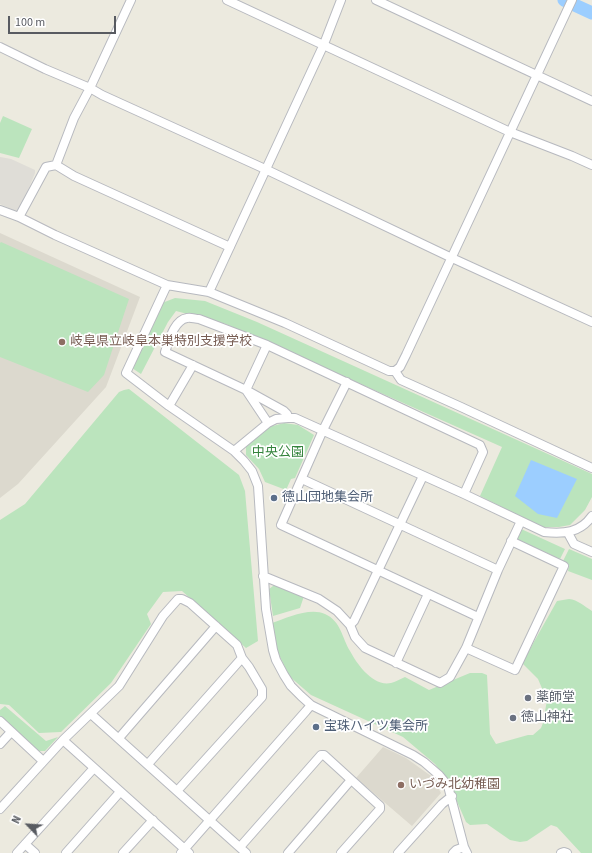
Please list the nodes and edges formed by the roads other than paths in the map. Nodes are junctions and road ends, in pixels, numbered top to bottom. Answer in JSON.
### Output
{"nodes":[{"id":1,"x":131,"y":0,"type":"edge"},
{"id":2,"x":228,"y":0,"type":"edge"},
{"id":3,"x":341,"y":0,"type":"edge"},
{"id":4,"x":376,"y":0,"type":"edge"},
{"id":5,"x":572,"y":0,"type":"edge"},
{"id":6,"x":324,"y":44,"type":"junction"},
{"id":7,"x":0,"y":47,"type":"edge"},
{"id":8,"x":536,"y":75,"type":"junction"},
{"id":9,"x":90,"y":88,"type":"junction"},
{"id":10,"x":592,"y":101,"type":"edge"},
{"id":11,"x":510,"y":132,"type":"junction"},
{"id":12,"x":56,"y":165,"type":"junction"},
{"id":13,"x":592,"y":165,"type":"edge"},
{"id":14,"x":265,"y":169,"type":"junction"},
{"id":15,"x":0,"y":210,"type":"edge"},
{"id":16,"x":20,"y":217,"type":"junction"},
{"id":17,"x":230,"y":247,"type":"junction"},
{"id":18,"x":452,"y":258,"type":"junction"},
{"id":19,"x":167,"y":285,"type":"junction"},
{"id":20,"x":209,"y":292,"type":"junction"},
{"id":21,"x":592,"y":322,"type":"edge"},
{"id":22,"x":267,"y":346,"type":"junction"},
{"id":23,"x":193,"y":365,"type":"junction"},
{"id":24,"x":395,"y":371,"type":"junction"},
{"id":25,"x":347,"y":382,"type":"junction"},
{"id":26,"x":246,"y":390,"type":"junction"},
{"id":27,"x":169,"y":406,"type":"junction"},
{"id":28,"x":288,"y":418,"type":"junction"},
{"id":29,"x":268,"y":423,"type":"junction"},
{"id":30,"x":323,"y":430,"type":"junction"},
{"id":31,"x":234,"y":451,"type":"junction"},
{"id":32,"x":592,"y":468,"type":"edge"},
{"id":33,"x":423,"y":476,"type":"junction"},
{"id":34,"x":302,"y":479,"type":"junction"},
{"id":35,"x":464,"y":494,"type":"junction"},
{"id":36,"x":592,"y":516,"type":"edge"},
{"id":37,"x":521,"y":521,"type":"junction"},
{"id":38,"x":399,"y":525,"type":"junction"},
{"id":39,"x":568,"y":533,"type":"junction"},
{"id":40,"x":511,"y":541,"type":"junction"},
{"id":41,"x":592,"y":552,"type":"edge"},
{"id":42,"x":498,"y":570,"type":"junction"},
{"id":43,"x":378,"y":571,"type":"junction"},
{"id":44,"x":264,"y":576,"type":"junction"},
{"id":45,"x":428,"y":594,"type":"junction"},
{"id":46,"x":478,"y":617,"type":"junction"},
{"id":47,"x":216,"y":626,"type":"junction"},
{"id":48,"x":350,"y":626,"type":"junction"},
{"id":49,"x":466,"y":648,"type":"junction"},
{"id":50,"x":242,"y":658,"type":"junction"},
{"id":51,"x":396,"y":663,"type":"junction"},
{"id":52,"x":311,"y":705,"type":"junction"},
{"id":53,"x":91,"y":714,"type":"junction"},
{"id":54,"x":0,"y":721,"type":"edge"},
{"id":55,"x":11,"y":732,"type":"junction"},
{"id":56,"x":119,"y":738,"type":"junction"},
{"id":57,"x":63,"y":740,"type":"junction"},
{"id":58,"x":0,"y":744,"type":"edge"},
{"id":59,"x":43,"y":761,"type":"junction"},
{"id":60,"x":148,"y":764,"type":"junction"},
{"id":61,"x":94,"y":768,"type":"junction"},
{"id":62,"x":351,"y":780,"type":"junction"},
{"id":63,"x":177,"y":791,"type":"junction"},
{"id":64,"x":120,"y":792,"type":"junction"},
{"id":65,"x":452,"y":796,"type":"junction"},
{"id":66,"x":0,"y":809,"type":"edge"},
{"id":67,"x":153,"y":820,"type":"junction"},
{"id":68,"x":209,"y":820,"type":"junction"},
{"id":69,"x":25,"y":844,"type":"junction"},
{"id":70,"x":240,"y":847,"type":"junction"},
{"id":71,"x":465,"y":850,"type":"edge"},
{"id":72,"x":185,"y":852,"type":"edge"},
{"id":73,"x":17,"y":853,"type":"edge"},
{"id":74,"x":35,"y":853,"type":"edge"},
{"id":75,"x":66,"y":853,"type":"edge"},
{"id":76,"x":123,"y":853,"type":"edge"},
{"id":77,"x":246,"y":853,"type":"edge"},
{"id":78,"x":288,"y":853,"type":"edge"},
{"id":79,"x":341,"y":853,"type":"edge"},
{"id":80,"x":398,"y":853,"type":"edge"},
{"id":81,"x":453,"y":853,"type":"edge"},
{"id":82,"x":561,"y":853,"type":"edge"},
{"id":83,"x":567,"y":853,"type":"edge"}],
"edges":[{"from":1,"to":9,"type":"street"},
{"from":2,"to":6,"type":"street"},
{"from":3,"to":6,"type":"street"},
{"from":4,"to":8,"type":"street"},
{"from":5,"to":8,"type":"street"},
{"from":6,"to":11,"type":"street"},
{"from":6,"to":14,"type":"street"},
{"from":7,"to":9,"type":"street"},
{"from":8,"to":10,"type":"street"},
{"from":8,"to":11,"type":"street"},
{"from":9,"to":12,"type":"street"},
{"from":9,"to":14,"type":"street"},
{"from":11,"to":13,"type":"street"},
{"from":11,"to":18,"type":"street"},
{"from":12,"to":16,"type":"street"},
{"from":12,"to":17,"type":"street"},
{"from":14,"to":17,"type":"street"},
{"from":14,"to":18,"type":"street"},
{"from":15,"to":16,"type":"street"},
{"from":16,"to":19,"type":"street"},
{"from":17,"to":20,"type":"street"},
{"from":18,"to":21,"type":"street"},
{"from":18,"to":24,"type":"street"},
{"from":19,"to":20,"type":"street"},
{"from":19,"to":27,"type":"street"},
{"from":20,"to":24,"type":"street"},
{"from":22,"to":23,"type":"street"},
{"from":22,"to":25,"type":"street"},
{"from":22,"to":26,"type":"street"},
{"from":23,"to":26,"type":"street"},
{"from":23,"to":27,"type":"street"},
{"from":24,"to":32,"type":"street"},
{"from":25,"to":30,"type":"street"},
{"from":25,"to":35,"type":"street"},
{"from":26,"to":28,"type":"street"},
{"from":26,"to":29,"type":"street"},
{"from":27,"to":31,"type":"street"},
{"from":28,"to":29,"type":"street"},
{"from":28,"to":30,"type":"street"},
{"from":29,"to":31,"type":"street"},
{"from":30,"to":33,"type":"street"},
{"from":30,"to":34,"type":"street"},
{"from":31,"to":44,"type":"street"},
{"from":33,"to":35,"type":"street"},
{"from":33,"to":38,"type":"street"},
{"from":34,"to":38,"type":"street"},
{"from":34,"to":43,"type":"street"},
{"from":35,"to":37,"type":"street"},
{"from":36,"to":39,"type":"street"},
{"from":37,"to":39,"type":"street"},
{"from":37,"to":40,"type":"street"},
{"from":38,"to":42,"type":"street"},
{"from":38,"to":43,"type":"street"},
{"from":39,"to":41,"type":"street"},
{"from":40,"to":42,"type":"street"},
{"from":40,"to":49,"type":"street"},
{"from":42,"to":46,"type":"street"},
{"from":43,"to":45,"type":"street"},
{"from":43,"to":48,"type":"street"},
{"from":44,"to":48,"type":"street"},
{"from":44,"to":52,"type":"street"},
{"from":45,"to":46,"type":"street"},
{"from":45,"to":51,"type":"street"},
{"from":46,"to":49,"type":"street"},
{"from":47,"to":50,"type":"street"},
{"from":47,"to":53,"type":"street"},
{"from":47,"to":56,"type":"street"},
{"from":48,"to":51,"type":"street"},
{"from":49,"to":51,"type":"street"},
{"from":50,"to":60,"type":"street"},
{"from":50,"to":63,"type":"street"},
{"from":52,"to":65,"type":"street"},
{"from":52,"to":68,"type":"street"},
{"from":53,"to":56,"type":"street"},
{"from":53,"to":57,"type":"street"},
{"from":54,"to":55,"type":"street"},
{"from":55,"to":58,"type":"street"},
{"from":55,"to":59,"type":"street"},
{"from":56,"to":60,"type":"street"},
{"from":57,"to":59,"type":"street"},
{"from":57,"to":61,"type":"street"},
{"from":59,"to":66,"type":"street"},
{"from":60,"to":63,"type":"street"},
{"from":61,"to":64,"type":"street"},
{"from":61,"to":69,"type":"street"},
{"from":62,"to":70,"type":"street"},
{"from":62,"to":78,"type":"street"},
{"from":62,"to":79,"type":"street"},
{"from":63,"to":68,"type":"street"},
{"from":64,"to":67,"type":"street"},
{"from":64,"to":75,"type":"street"},
{"from":65,"to":71,"type":"street"},
{"from":65,"to":80,"type":"street"},
{"from":67,"to":72,"type":"street"},
{"from":67,"to":76,"type":"street"},
{"from":68,"to":70,"type":"street"},
{"from":68,"to":72,"type":"street"},
{"from":69,"to":73,"type":"street"},
{"from":69,"to":74,"type":"street"},
{"from":70,"to":77,"type":"street"},
{"from":71,"to":81,"type":"street"},
{"from":82,"to":83,"type":"street"}]}
